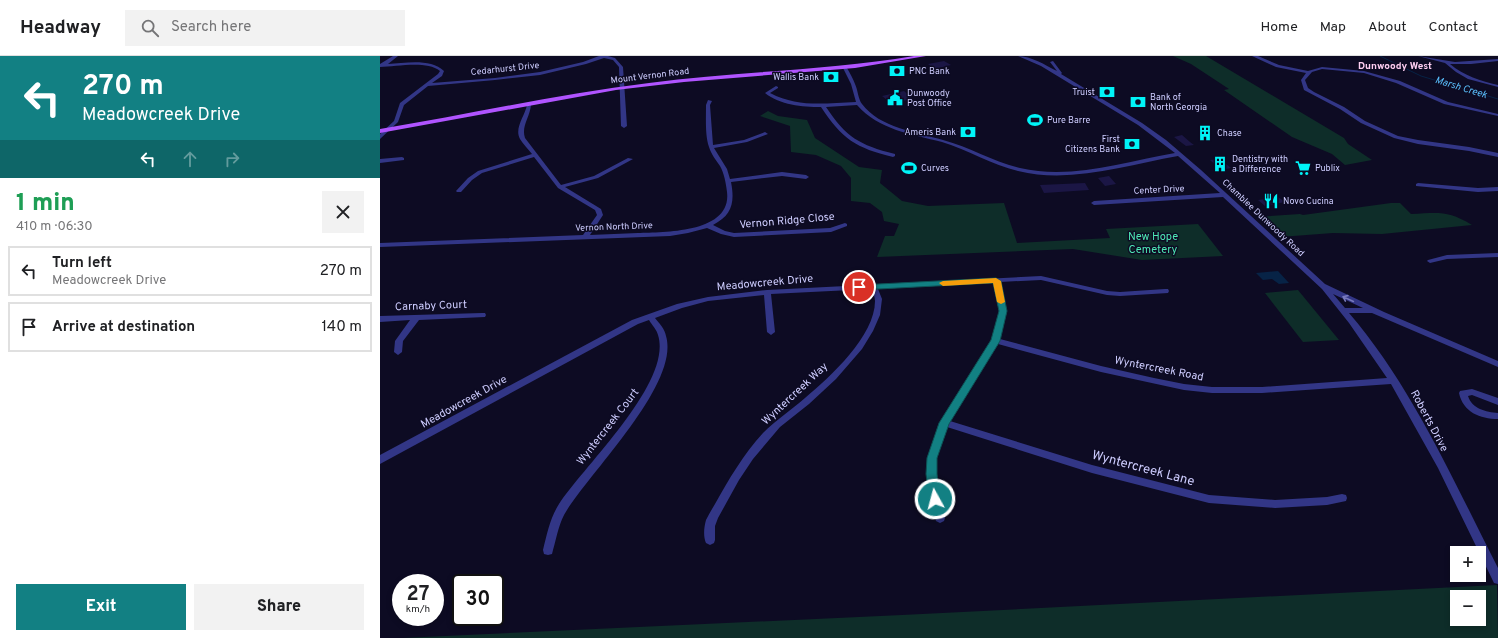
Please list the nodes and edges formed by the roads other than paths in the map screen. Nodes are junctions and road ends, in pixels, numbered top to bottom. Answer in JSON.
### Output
{"nodes":[{"id":1,"x":396,"y":56,"type":"edge"},
{"id":2,"x":603,"y":56,"type":"edge"},
{"id":3,"x":923,"y":56,"type":"edge"},
{"id":4,"x":1020,"y":56,"type":"edge"},
{"id":5,"x":1254,"y":56,"type":"edge"},
{"id":6,"x":1420,"y":56,"type":"edge"},
{"id":7,"x":1498,"y":60,"type":"edge"},
{"id":8,"x":1446,"y":62,"type":"junction"},
{"id":9,"x":1043,"y":65,"type":"junction"},
{"id":10,"x":381,"y":66,"type":"edge"},
{"id":11,"x":845,"y":68,"type":"junction"},
{"id":12,"x":1308,"y":72,"type":"junction"},
{"id":13,"x":1063,"y":76,"type":"junction"},
{"id":14,"x":427,"y":85,"type":"junction"},
{"id":15,"x":1498,"y":86,"type":"edge"},
{"id":16,"x":622,"y":87,"type":"junction"},
{"id":17,"x":776,"y":87,"type":"dead end"},
{"id":18,"x":710,"y":101,"type":"dead end"},
{"id":19,"x":858,"y":102,"type":"junction"},
{"id":20,"x":529,"y":105,"type":"junction"},
{"id":21,"x":824,"y":106,"type":"junction"},
{"id":22,"x":1498,"y":114,"type":"edge"},
{"id":23,"x":396,"y":121,"type":"junction"},
{"id":24,"x":412,"y":126,"type":"junction"},
{"id":25,"x":624,"y":126,"type":"dead end"},
{"id":26,"x":383,"y":131,"type":"edge"},
{"id":27,"x":765,"y":134,"type":"dead end"},
{"id":28,"x":380,"y":137,"type":"edge"},
{"id":29,"x":711,"y":147,"type":"junction"},
{"id":30,"x":1179,"y":154,"type":"junction"},
{"id":31,"x":534,"y":155,"type":"junction"},
{"id":32,"x":893,"y":155,"type":"dead end"},
{"id":33,"x":1498,"y":155,"type":"edge"},
{"id":34,"x":630,"y":158,"type":"dead end"},
{"id":35,"x":402,"y":159,"type":"dead end"},
{"id":36,"x":380,"y":161,"type":"edge"},
{"id":37,"x":806,"y":177,"type":"dead end"},
{"id":38,"x":727,"y":181,"type":"junction"},
{"id":39,"x":1418,"y":185,"type":"dead end"},
{"id":40,"x":560,"y":187,"type":"junction"},
{"id":41,"x":1498,"y":189,"type":"edge"},
{"id":42,"x":459,"y":191,"type":"dead end"},
{"id":43,"x":1224,"y":195,"type":"junction"},
{"id":44,"x":1094,"y":203,"type":"dead end"},
{"id":45,"x":845,"y":225,"type":"dead end"},
{"id":46,"x":709,"y":226,"type":"junction"},
{"id":47,"x":585,"y":237,"type":"junction"},
{"id":48,"x":380,"y":245,"type":"edge"},
{"id":49,"x":1497,"y":255,"type":"edge"},
{"id":50,"x":1430,"y":260,"type":"dead end"},
{"id":51,"x":996,"y":281,"type":"junction"},
{"id":52,"x":874,"y":286,"type":"junction"},
{"id":53,"x":1322,"y":286,"type":"junction"},
{"id":54,"x":1166,"y":290,"type":"dead end"},
{"id":55,"x":767,"y":292,"type":"junction"},
{"id":56,"x":1344,"y":310,"type":"junction"},
{"id":57,"x":1375,"y":311,"type":"junction"},
{"id":58,"x":482,"y":315,"type":"dead end"},
{"id":59,"x":650,"y":316,"type":"junction"},
{"id":60,"x":416,"y":318,"type":"junction"},
{"id":61,"x":380,"y":319,"type":"edge"},
{"id":62,"x":771,"y":332,"type":"dead end"},
{"id":63,"x":996,"y":341,"type":"junction"},
{"id":64,"x":398,"y":352,"type":"dead end"},
{"id":65,"x":1498,"y":364,"type":"edge"},
{"id":66,"x":1393,"y":381,"type":"junction"},
{"id":67,"x":1498,"y":402,"type":"edge"},
{"id":68,"x":1498,"y":416,"type":"edge"},
{"id":69,"x":944,"y":423,"type":"junction"},
{"id":70,"x":380,"y":460,"type":"edge"},
{"id":71,"x":1342,"y":498,"type":"dead end"},
{"id":72,"x":940,"y":518,"type":"dead end"},
{"id":73,"x":710,"y":540,"type":"dead end"},
{"id":74,"x":548,"y":550,"type":"dead end"},
{"id":75,"x":1498,"y":580,"type":"edge"}],
"edges":[{"from":1,"to":10,"type":"street"},
{"from":2,"to":14,"type":"street","name":"Cedarhurst Drive"},
{"from":2,"to":16,"type":"street"},
{"from":3,"to":11,"type":"main road","name":"Mount Vernon Road"},
{"from":4,"to":9,"type":"street","name":"Chamblee Dunwoody Road"},
{"from":5,"to":12,"type":"street"},
{"from":6,"to":8,"type":"street"},
{"from":7,"to":8,"type":"street"},
{"from":8,"to":15,"type":"street"},
{"from":9,"to":13,"type":"street","name":"Chamblee Dunwoody Road"},
{"from":9,"to":13,"type":"street"},
{"from":10,"to":14,"type":"street"},
{"from":11,"to":16,"type":"main road","name":"Mount Vernon Road"},
{"from":11,"to":19,"type":"street"},
{"from":12,"to":22,"type":"street"},
{"from":12,"to":33,"type":"street"},
{"from":13,"to":30,"type":"street","name":"Chamblee Dunwoody Road"},
{"from":14,"to":23,"type":"street"},
{"from":16,"to":20,"type":"main road","name":"Mount Vernon Road"},
{"from":16,"to":25,"type":"street"},
{"from":17,"to":21,"type":"street"},
{"from":18,"to":29,"type":"street","name":"Vernon North Drive"},
{"from":19,"to":21,"type":"street"},
{"from":19,"to":30,"type":"street"},
{"from":20,"to":24,"type":"main road","name":"Mount Vernon Road"},
{"from":20,"to":31,"type":"street"},
{"from":21,"to":32,"type":"street"},
{"from":23,"to":24,"type":"street"},
{"from":23,"to":26,"type":"street"},
{"from":24,"to":26,"type":"main road","name":"Mount Vernon Road"},
{"from":26,"to":28,"type":"street"},
{"from":27,"to":29,"type":"street"},
{"from":29,"to":38,"type":"street","name":"Vernon North Drive"},
{"from":30,"to":43,"type":"street","name":"Chamblee Dunwoody Road"},
{"from":31,"to":40,"type":"street"},
{"from":31,"to":42,"type":"street"},
{"from":34,"to":40,"type":"street"},
{"from":35,"to":36,"type":"street"},
{"from":37,"to":38,"type":"street"},
{"from":38,"to":46,"type":"street","name":"Vernon North Drive"},
{"from":39,"to":41,"type":"street"},
{"from":40,"to":47,"type":"street"},
{"from":43,"to":44,"type":"street","name":"Center Drive"},
{"from":43,"to":53,"type":"street","name":"Chamblee Dunwoody Road"},
{"from":45,"to":46,"type":"street","name":"Vernon Ridge Close"},
{"from":46,"to":47,"type":"street","name":"Vernon North Drive"},
{"from":47,"to":48,"type":"street","name":"Vernon North Drive"},
{"from":49,"to":50,"type":"street"},
{"from":51,"to":52,"type":"street","name":"Meadowcreek Drive"},
{"from":51,"to":54,"type":"street","name":"Meadowcreek Drive"},
{"from":51,"to":63,"type":"street"},
{"from":52,"to":55,"type":"street","name":"Meadowcreek Drive"},
{"from":52,"to":73,"type":"street","name":"Wyntercreek Way"},
{"from":53,"to":56,"type":"street","name":"Roberts Drive"},
{"from":57,"to":53,"type":"street","name":"Chamblee Dunwoody Road","one_way":true},
{"from":55,"to":59,"type":"street","name":"Meadowcreek Drive"},
{"from":55,"to":62,"type":"street"},
{"from":56,"to":57,"type":"street","name":"Chamblee Dunwoody Road"},
{"from":56,"to":66,"type":"street","name":"Roberts Drive"},
{"from":57,"to":65,"type":"street","name":"Chamblee Dunwoody Road"},
{"from":58,"to":60,"type":"street","name":"Carnaby Court"},
{"from":59,"to":70,"type":"street","name":"Meadowcreek Drive"},
{"from":59,"to":74,"type":"street","name":"Wyntercreek Court"},
{"from":60,"to":61,"type":"street","name":"Carnaby Court"},
{"from":60,"to":64,"type":"street"},
{"from":63,"to":66,"type":"street","name":"Wyntercreek Road"},
{"from":63,"to":69,"type":"street"},
{"from":66,"to":75,"type":"street","name":"Roberts Drive"},
{"from":67,"to":68,"type":"street"},
{"from":69,"to":71,"type":"street","name":"Wyntercreek Lane"},
{"from":69,"to":72,"type":"street"}]}
